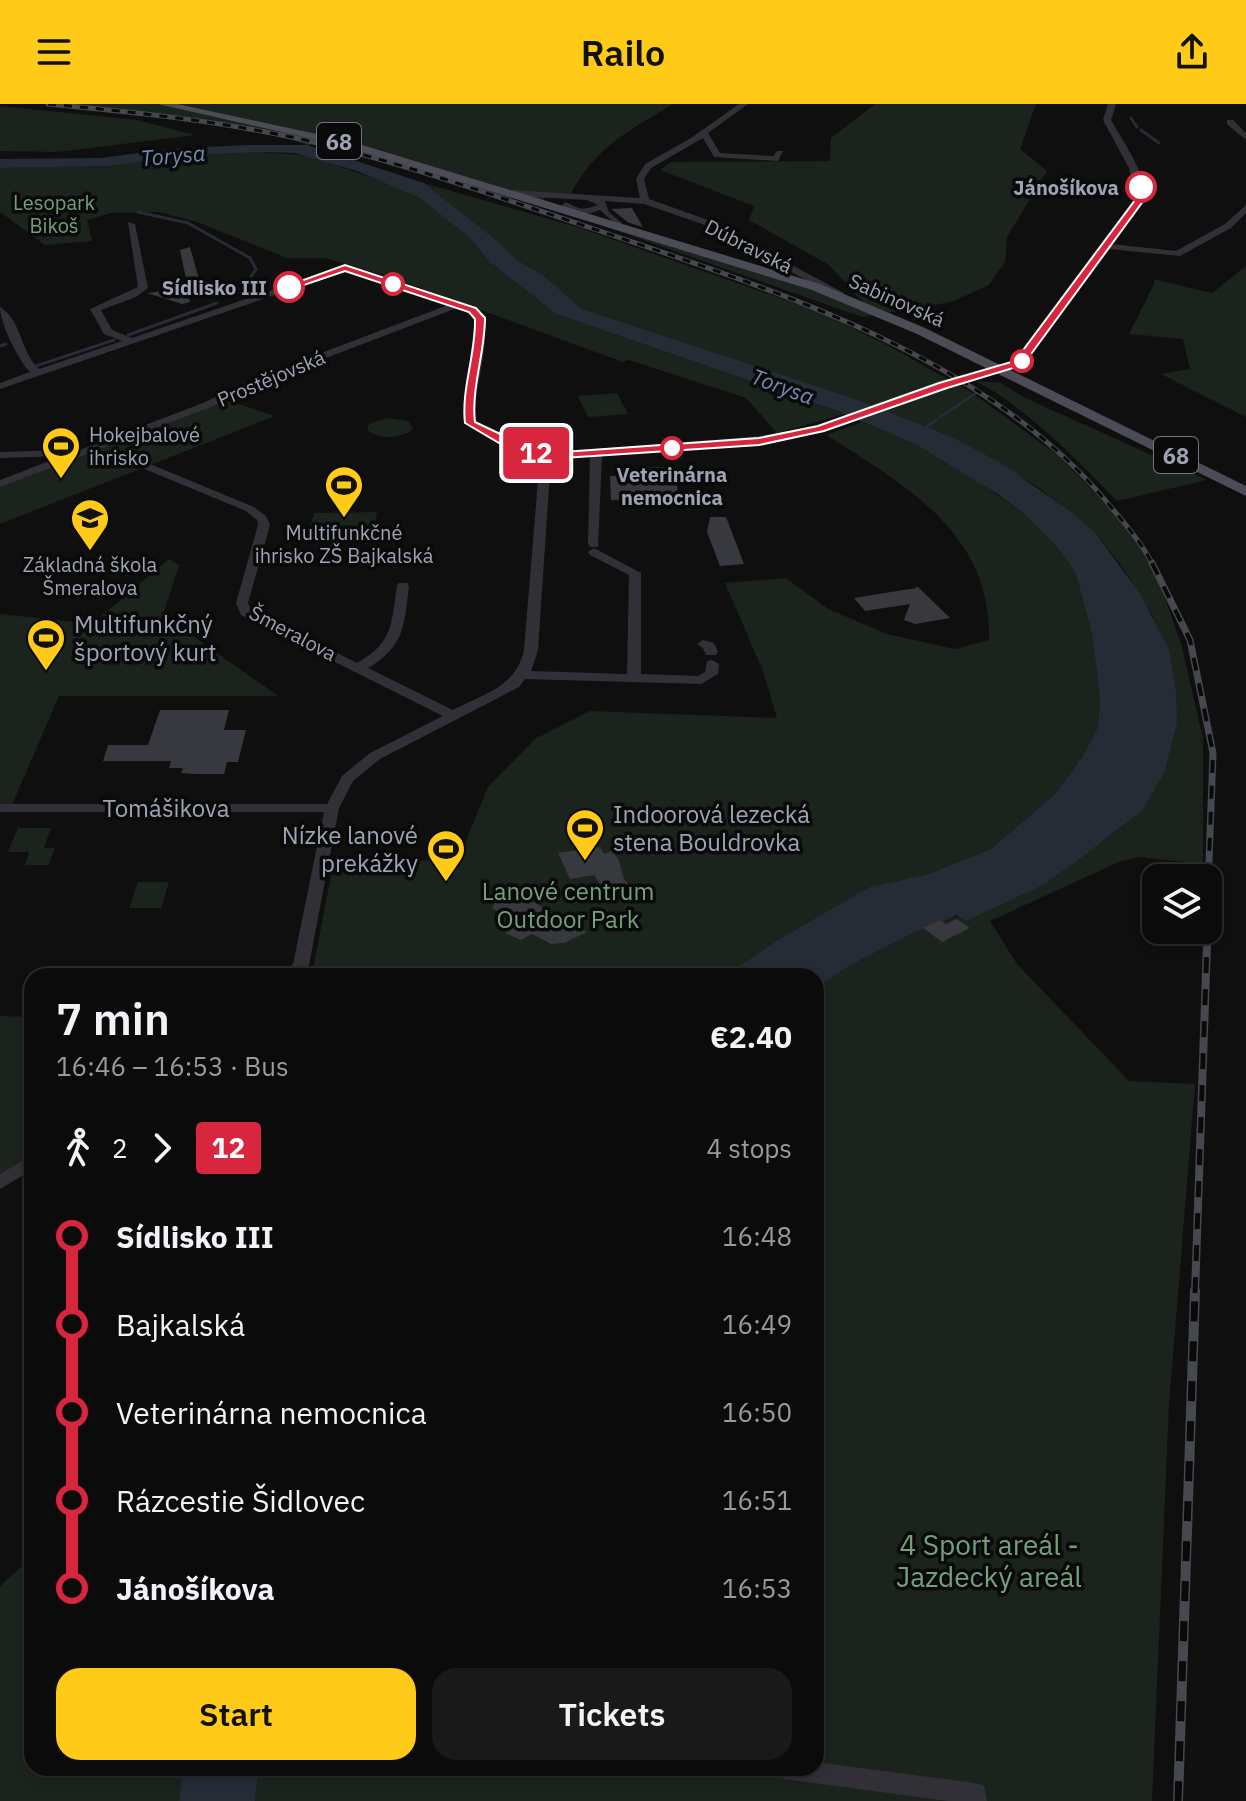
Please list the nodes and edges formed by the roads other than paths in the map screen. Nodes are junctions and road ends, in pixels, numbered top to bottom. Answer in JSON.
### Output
{"nodes":[{"id":1,"x":163,"y":104,"type":"edge"},
{"id":2,"x":744,"y":104,"type":"edge"},
{"id":3,"x":1112,"y":104,"type":"edge"},
{"id":4,"x":1230,"y":122,"type":"dead end"},
{"id":5,"x":704,"y":133,"type":"junction"},
{"id":6,"x":1246,"y":138,"type":"edge"},
{"id":7,"x":778,"y":156,"type":"dead end"},
{"id":8,"x":512,"y":193,"type":"junction"},
{"id":9,"x":589,"y":199,"type":"junction"},
{"id":10,"x":614,"y":200,"type":"junction"},
{"id":11,"x":645,"y":201,"type":"junction"},
{"id":12,"x":603,"y":206,"type":"junction"},
{"id":13,"x":1246,"y":208,"type":"edge"},
{"id":14,"x":572,"y":211,"type":"junction"},
{"id":15,"x":131,"y":224,"type":"dead end"},
{"id":16,"x":621,"y":226,"type":"junction"},
{"id":17,"x":1107,"y":246,"type":"junction"},
{"id":18,"x":1177,"y":254,"type":"junction"},
{"id":19,"x":1168,"y":262,"type":"dead end"},
{"id":20,"x":849,"y":300,"type":"junction"},
{"id":21,"x":457,"y":305,"type":"junction"},
{"id":22,"x":0,"y":310,"type":"edge"},
{"id":23,"x":131,"y":341,"type":"junction"},
{"id":24,"x":966,"y":353,"type":"junction"},
{"id":25,"x":1019,"y":363,"type":"junction"},
{"id":26,"x":998,"y":369,"type":"junction"},
{"id":27,"x":38,"y":374,"type":"junction"},
{"id":28,"x":971,"y":378,"type":"junction"},
{"id":29,"x":1022,"y":381,"type":"junction"},
{"id":30,"x":0,"y":386,"type":"edge"},
{"id":31,"x":596,"y":453,"type":"junction"},
{"id":32,"x":0,"y":455,"type":"edge"},
{"id":33,"x":546,"y":455,"type":"junction"},
{"id":34,"x":49,"y":459,"type":"junction"},
{"id":35,"x":146,"y":466,"type":"dead end"},
{"id":36,"x":0,"y":484,"type":"edge"},
{"id":37,"x":1246,"y":492,"type":"edge"},
{"id":38,"x":403,"y":586,"type":"dead end"},
{"id":39,"x":709,"y":653,"type":"dead end"},
{"id":40,"x":358,"y":668,"type":"junction"},
{"id":41,"x":522,"y":675,"type":"junction"},
{"id":42,"x":634,"y":679,"type":"junction"},
{"id":43,"x":454,"y":716,"type":"junction"},
{"id":44,"x":0,"y":808,"type":"edge"},
{"id":45,"x":332,"y":808,"type":"junction"},
{"id":46,"x":298,"y":968,"type":"edge"},
{"id":47,"x":24,"y":1166,"type":"edge"},
{"id":48,"x":0,"y":1183,"type":"edge"},
{"id":49,"x":824,"y":1773,"type":"edge"},
{"id":50,"x":975,"y":1801,"type":"edge"}],
"edges":[{"from":1,"to":8,"type":"main road","number":"68"},
{"from":2,"to":5,"type":"street"},
{"from":3,"to":17,"type":"street"},
{"from":4,"to":6,"type":"street"},
{"from":5,"to":7,"type":"street"},
{"from":5,"to":11,"type":"street"},
{"from":8,"to":9,"type":"street","name":"Dúbravská"},
{"from":8,"to":14,"type":"main road","name":"Sabinovská","number":"68"},
{"from":9,"to":10,"type":"street","name":"Dúbravská"},
{"from":9,"to":12,"type":"street"},
{"from":9,"to":14,"type":"street"},
{"from":10,"to":11,"type":"street","name":"Dúbravská"},
{"from":10,"to":12,"type":"street"},
{"from":11,"to":20,"type":"street","name":"Dúbravská"},
{"from":12,"to":14,"type":"street"},
{"from":12,"to":16,"type":"street"},
{"from":13,"to":18,"type":"street"},
{"from":14,"to":16,"type":"main road","name":"Sabinovská","number":"68"},
{"from":15,"to":23,"type":"street"},
{"from":16,"to":20,"type":"main road","name":"Sabinovská","number":"68"},
{"from":17,"to":18,"type":"street"},
{"from":17,"to":25,"type":"street"},
{"from":18,"to":19,"type":"street"},
{"from":20,"to":24,"type":"main road","name":"Sabinovská","number":"68"},
{"from":21,"to":23,"type":"street"},
{"from":21,"to":33,"type":"street"},
{"from":21,"to":34,"type":"street","name":"Prostějovská"},
{"from":22,"to":27,"type":"street"},
{"from":23,"to":27,"type":"street"},
{"from":24,"to":26,"type":"main road","name":"Sabinovská","number":"68"},
{"from":24,"to":28,"type":"street"},
{"from":25,"to":26,"type":"street"},
{"from":25,"to":29,"type":"street"},
{"from":26,"to":28,"type":"street"},
{"from":26,"to":29,"type":"main road","name":"Sabinovská","number":"68"},
{"from":27,"to":30,"type":"street"},
{"from":28,"to":29,"type":"street"},
{"from":28,"to":31,"type":"street"},
{"from":29,"to":37,"type":"main road","name":"Sabinovská","number":"68"},
{"from":31,"to":33,"type":"street"},
{"from":31,"to":42,"type":"street"},
{"from":32,"to":34,"type":"street","name":"Prostějovská"},
{"from":33,"to":41,"type":"street"},
{"from":34,"to":36,"type":"street","name":"Prostějovská"},
{"from":35,"to":40,"type":"street","name":"Šmeralova"},
{"from":38,"to":40,"type":"street"},
{"from":39,"to":42,"type":"street"},
{"from":40,"to":43,"type":"street","name":"Šmeralova"},
{"from":41,"to":42,"type":"street"},
{"from":41,"to":43,"type":"street"},
{"from":43,"to":45,"type":"street"},
{"from":44,"to":45,"type":"street","name":"Tomášikova"},
{"from":45,"to":46,"type":"street"},
{"from":47,"to":48,"type":"street"},
{"from":49,"to":50,"type":"street"}]}
